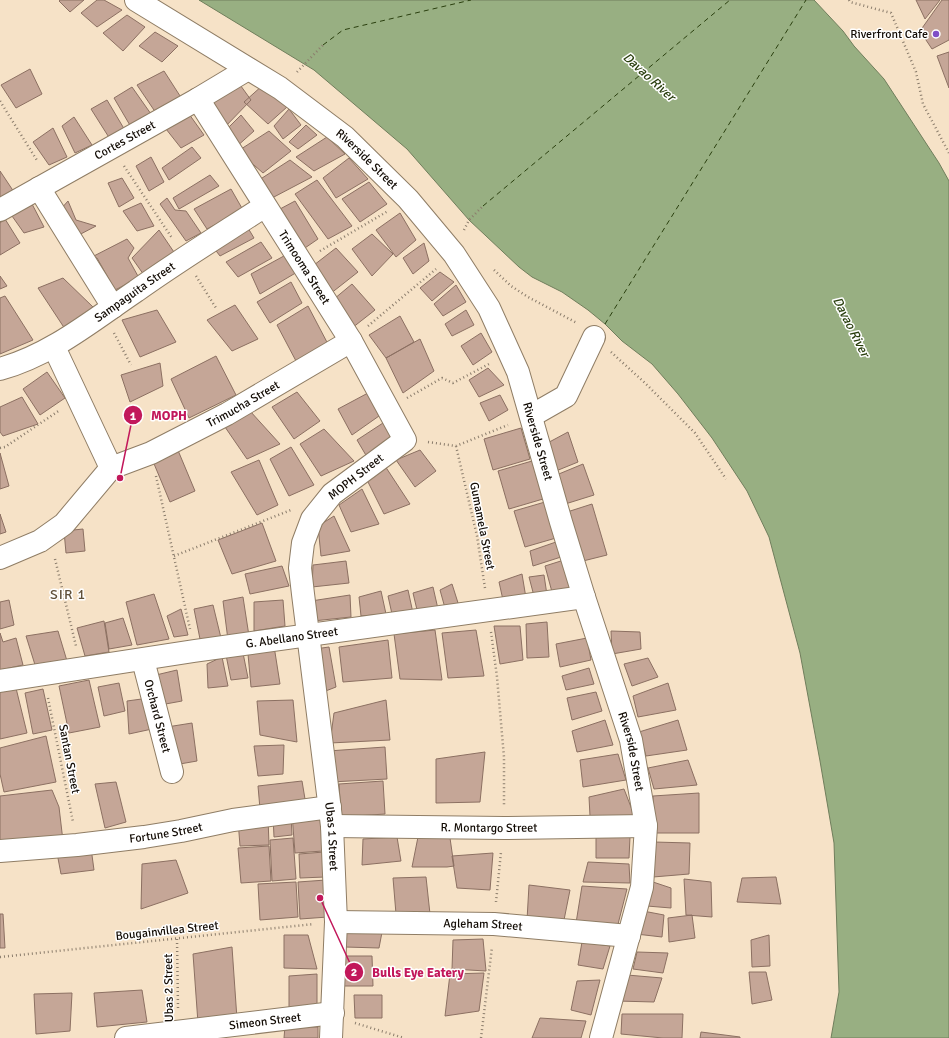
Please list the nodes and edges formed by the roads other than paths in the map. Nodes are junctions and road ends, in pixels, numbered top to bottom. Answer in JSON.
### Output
{"nodes":[{"id":1,"x":136,"y":0,"type":"edge"},
{"id":2,"x":248,"y":69,"type":"junction"},
{"id":3,"x":198,"y":99,"type":"junction"},
{"id":4,"x":45,"y":184,"type":"junction"},
{"id":5,"x":265,"y":206,"type":"junction"},
{"id":6,"x":0,"y":210,"type":"edge"},
{"id":7,"x":108,"y":310,"type":"junction"},
{"id":8,"x":594,"y":337,"type":"dead end"},
{"id":9,"x":350,"y":341,"type":"junction"},
{"id":10,"x":54,"y":347,"type":"junction"},
{"id":11,"x":0,"y":369,"type":"edge"},
{"id":12,"x":531,"y":416,"type":"junction"},
{"id":13,"x":405,"y":440,"type":"joint"},
{"id":14,"x":111,"y":468,"type":"junction"},
{"id":15,"x":0,"y":558,"type":"edge"},
{"id":16,"x":584,"y":597,"type":"junction"},
{"id":17,"x":308,"y":636,"type":"junction"},
{"id":18,"x":143,"y":660,"type":"junction"},
{"id":19,"x":0,"y":681,"type":"edge"},
{"id":20,"x":172,"y":772,"type":"dead end"},
{"id":21,"x":331,"y":817,"type":"junction"},
{"id":22,"x":646,"y":826,"type":"junction"},
{"id":23,"x":0,"y":851,"type":"edge"},
{"id":24,"x":336,"y":922,"type":"junction"},
{"id":25,"x":629,"y":936,"type":"junction"},
{"id":26,"x":333,"y":1015,"type":"junction"},
{"id":27,"x":126,"y":1038,"type":"edge"},
{"id":28,"x":332,"y":1038,"type":"edge"},
{"id":29,"x":601,"y":1038,"type":"edge"}],
"edges":[{"from":1,"to":2,"type":"street","name":"Riverside Street"},
{"from":2,"to":3,"type":"street","name":"Cortes Street"},
{"from":2,"to":12,"type":"street","name":"Riverside Street"},
{"from":3,"to":4,"type":"street","name":"Cortes Street"},
{"from":3,"to":5,"type":"street","name":"Trimooma Street"},
{"from":4,"to":6,"type":"street","name":"Cortes Street"},
{"from":4,"to":7,"type":"street"},
{"from":5,"to":7,"type":"street","name":"Sampaguita Street"},
{"from":5,"to":9,"type":"street","name":"Trimooma Street"},
{"from":7,"to":10,"type":"street","name":"Sampaguita Street"},
{"from":8,"to":12,"type":"street"},
{"from":9,"to":13,"type":"street","name":"Trimooma Street"},
{"from":9,"to":14,"type":"street","name":"Trimucha Street"},
{"from":10,"to":11,"type":"street","name":"Sampaguita Street"},
{"from":10,"to":14,"type":"street"},
{"from":12,"to":16,"type":"street","name":"Riverside Street"},
{"from":13,"to":17,"type":"street","name":"MOPH Street"},
{"from":14,"to":15,"type":"street","name":"Trimucha Street"},
{"from":16,"to":17,"type":"street","name":"G. Abellano Street"},
{"from":16,"to":22,"type":"street","name":"Riverside Street"},
{"from":17,"to":18,"type":"street","name":"G. Abellano Street"},
{"from":17,"to":21,"type":"street","name":"Ubas 1 Street"},
{"from":18,"to":19,"type":"street","name":"G. Abellano Street"},
{"from":18,"to":20,"type":"street","name":"Orchard Street"},
{"from":21,"to":22,"type":"street","name":"R. Montargo Street"},
{"from":21,"to":23,"type":"street","name":"Fortune Street"},
{"from":21,"to":24,"type":"street","name":"Ubas 1 Street"},
{"from":22,"to":25,"type":"street","name":"Riverside Street"},
{"from":24,"to":25,"type":"street","name":"Agleham Street"},
{"from":24,"to":26,"type":"street","name":"Ubas 1 Street"},
{"from":25,"to":29,"type":"street","name":"Riverside Street"},
{"from":26,"to":27,"type":"street","name":"Simeon Street"},
{"from":26,"to":28,"type":"street","name":"Ubas 1 Street"}]}
